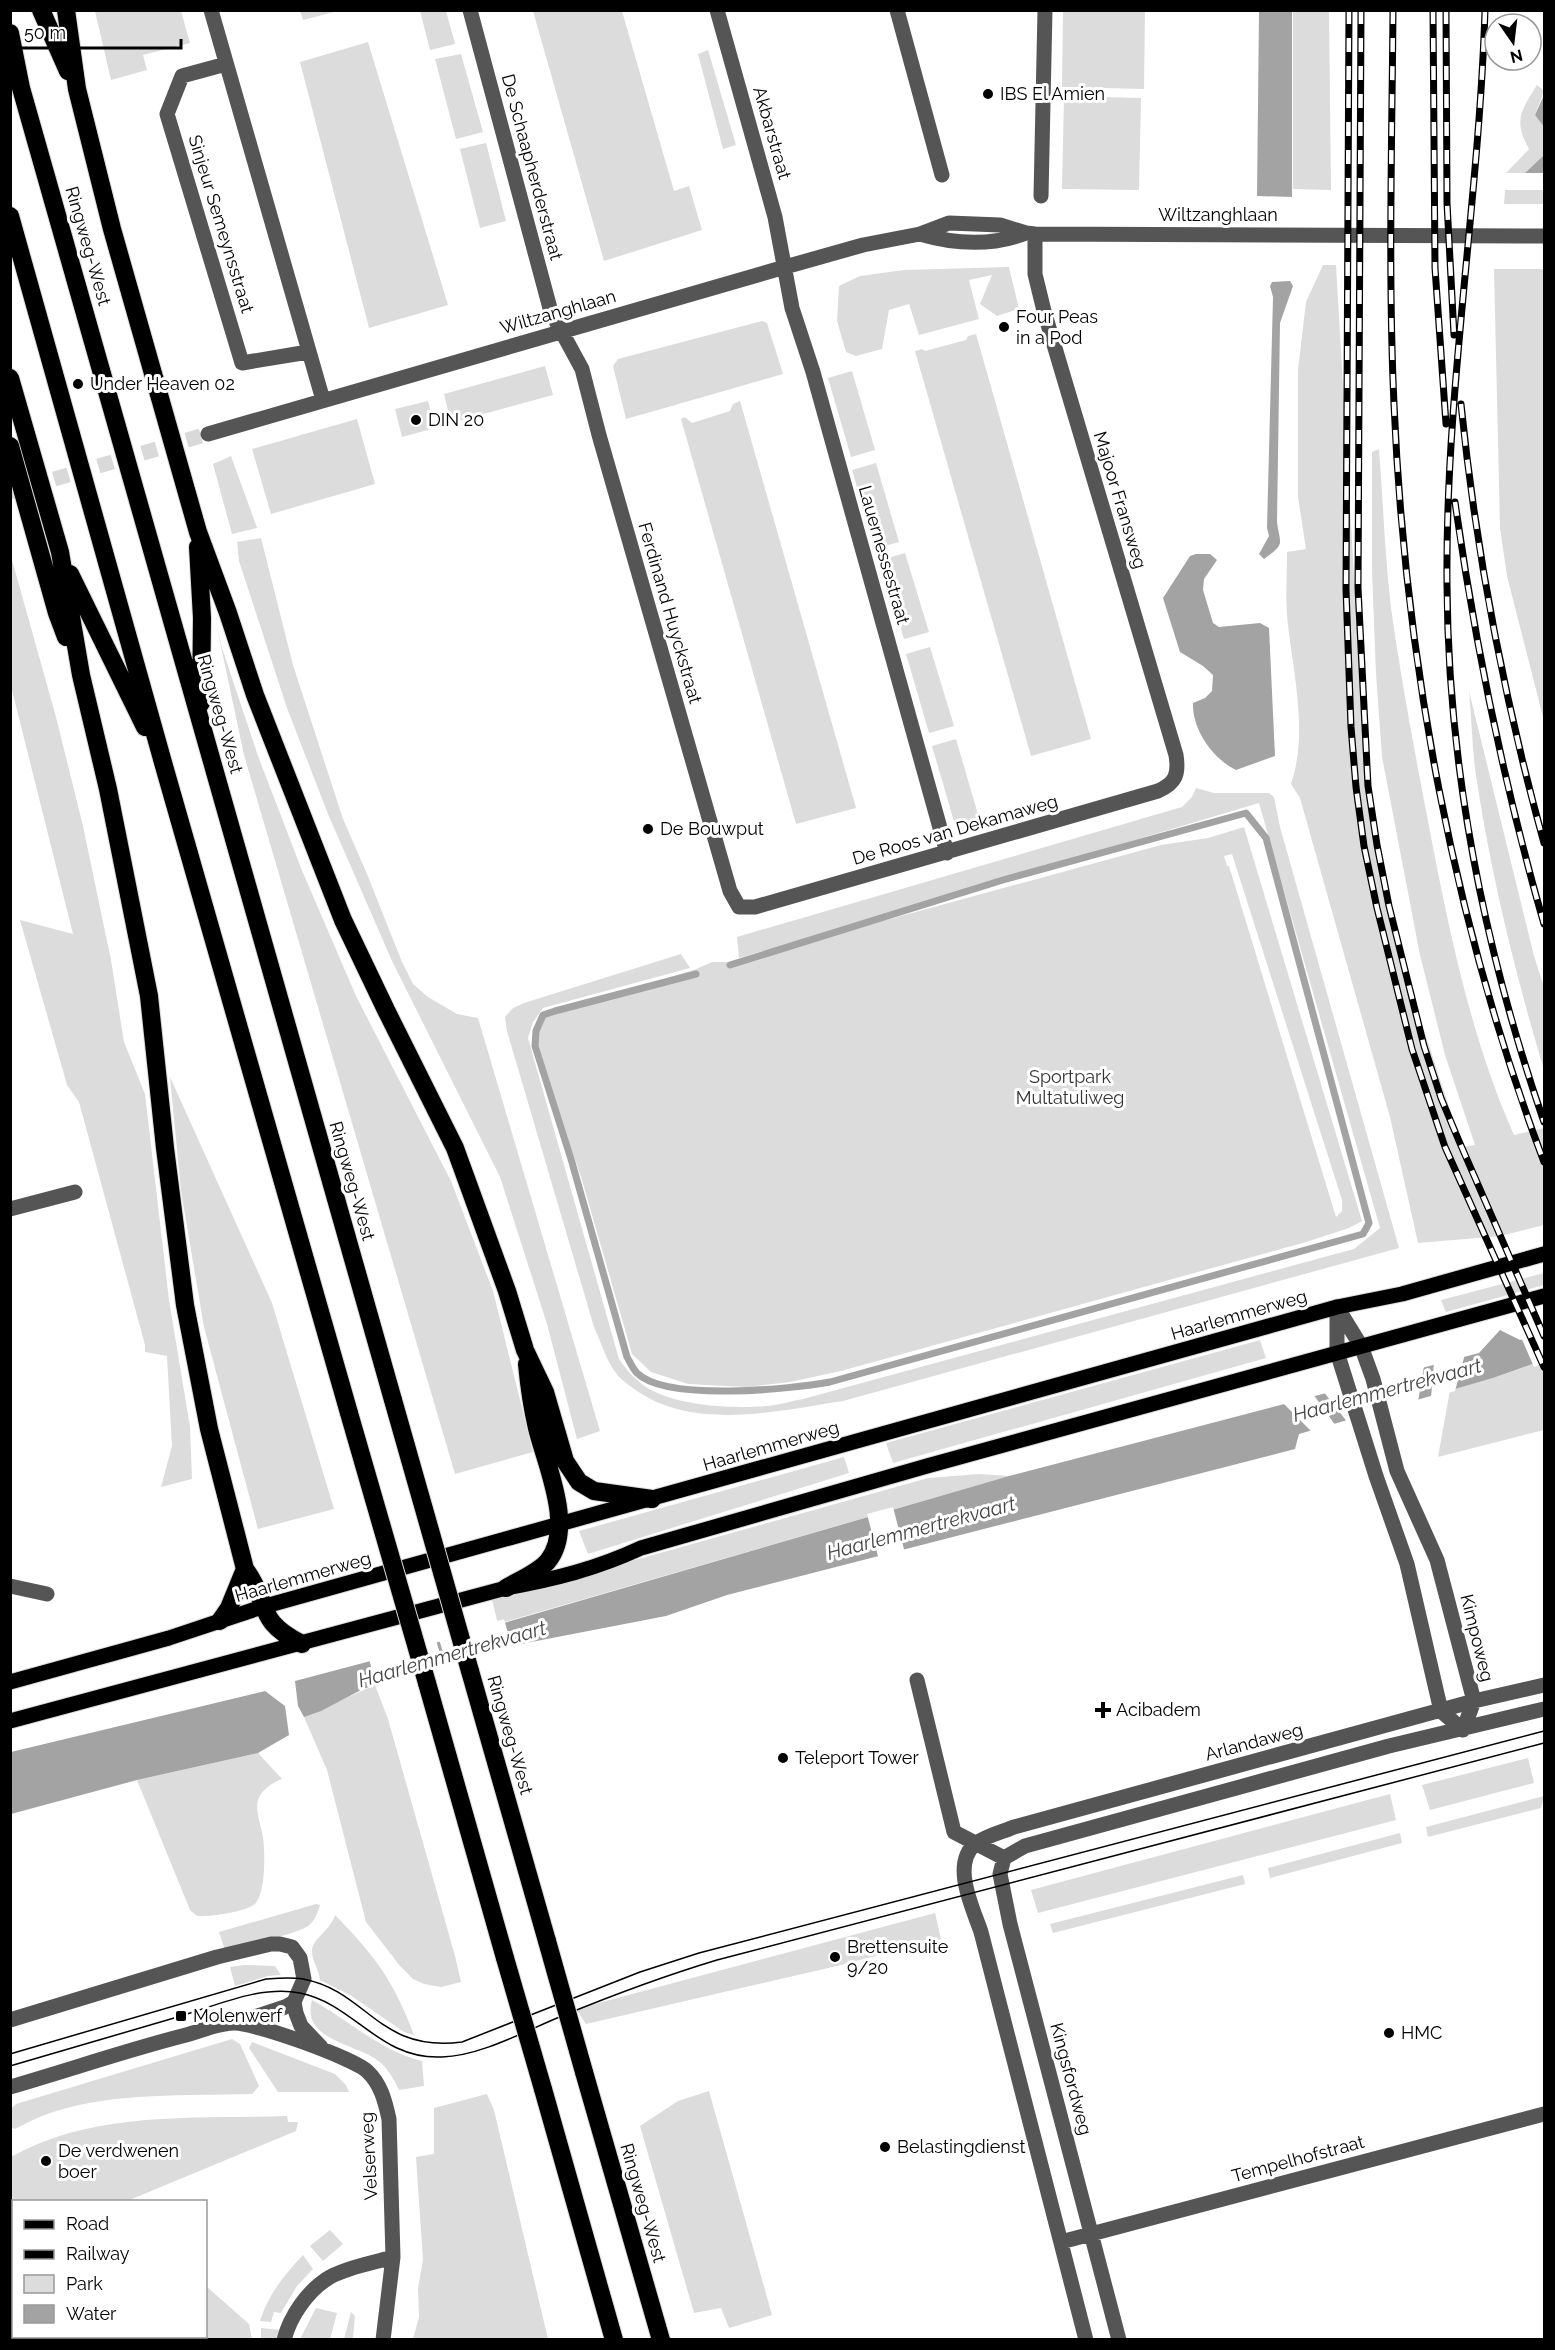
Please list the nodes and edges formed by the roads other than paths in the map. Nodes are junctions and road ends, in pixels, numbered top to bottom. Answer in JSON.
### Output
{"nodes":[{"id":1,"x":40,"y":10,"type":"edge"},
{"id":2,"x":66,"y":10,"type":"edge"},
{"id":3,"x":211,"y":10,"type":"edge"},
{"id":4,"x":470,"y":10,"type":"edge"},
{"id":5,"x":717,"y":10,"type":"edge"},
{"id":6,"x":897,"y":10,"type":"edge"},
{"id":7,"x":1045,"y":10,"type":"edge"},
{"id":8,"x":10,"y":33,"type":"edge"},
{"id":9,"x":226,"y":63,"type":"junction"},
{"id":10,"x":77,"y":89,"type":"junction"},
{"id":11,"x":942,"y":175,"type":"dead end"},
{"id":12,"x":1041,"y":196,"type":"dead end"},
{"id":13,"x":10,"y":216,"type":"edge"},
{"id":14,"x":1030,"y":233,"type":"junction"},
{"id":15,"x":1545,"y":236,"type":"edge"},
{"id":16,"x":785,"y":267,"type":"junction"},
{"id":17,"x":561,"y":332,"type":"junction"},
{"id":18,"x":308,"y":352,"type":"junction"},
{"id":19,"x":10,"y":378,"type":"edge"},
{"id":20,"x":323,"y":400,"type":"junction"},
{"id":21,"x":208,"y":434,"type":"tunnel mouth"},
{"id":22,"x":10,"y":446,"type":"edge"},
{"id":23,"x":198,"y":532,"type":"junction"},
{"id":24,"x":60,"y":552,"type":"junction"},
{"id":25,"x":81,"y":675,"type":"junction"},
{"id":26,"x":201,"y":726,"type":"junction"},
{"id":27,"x":164,"y":766,"type":"junction"},
{"id":28,"x":1176,"y":777,"type":"joint"},
{"id":29,"x":947,"y":853,"type":"junction"},
{"id":30,"x":739,"y":907,"type":"joint"},
{"id":31,"x":75,"y":1192,"type":"dead end"},
{"id":32,"x":10,"y":1209,"type":"edge"},
{"id":33,"x":1545,"y":1254,"type":"edge"},
{"id":34,"x":1545,"y":1296,"type":"edge"},
{"id":35,"x":1337,"y":1307,"type":"junction"},
{"id":36,"x":1361,"y":1346,"type":"junction"},
{"id":37,"x":525,"y":1350,"type":"junction"},
{"id":38,"x":1337,"y":1352,"type":"junction"},
{"id":39,"x":652,"y":1499,"type":"junction"},
{"id":40,"x":560,"y":1526,"type":"junction"},
{"id":41,"x":245,"y":1569,"type":"junction"},
{"id":42,"x":10,"y":1586,"type":"edge"},
{"id":43,"x":506,"y":1588,"type":"junction"},
{"id":44,"x":48,"y":1594,"type":"dead end"},
{"id":45,"x":262,"y":1608,"type":"junction"},
{"id":46,"x":220,"y":1621,"type":"junction"},
{"id":47,"x":302,"y":1644,"type":"junction"},
{"id":48,"x":917,"y":1680,"type":"dead end"},
{"id":49,"x":10,"y":1682,"type":"edge"},
{"id":50,"x":1545,"y":1685,"type":"edge"},
{"id":51,"x":1473,"y":1701,"type":"junction"},
{"id":52,"x":1545,"y":1709,"type":"edge"},
{"id":53,"x":1441,"y":1711,"type":"junction"},
{"id":54,"x":10,"y":1721,"type":"edge"},
{"id":55,"x":1463,"y":1730,"type":"junction"},
{"id":56,"x":976,"y":1844,"type":"junction"},
{"id":57,"x":1004,"y":1858,"type":"junction"},
{"id":58,"x":294,"y":2002,"type":"junction"},
{"id":59,"x":10,"y":2020,"type":"edge"},
{"id":60,"x":236,"y":2022,"type":"junction"},
{"id":61,"x":323,"y":2050,"type":"junction"},
{"id":62,"x":10,"y":2088,"type":"edge"},
{"id":63,"x":1545,"y":2114,"type":"edge"},
{"id":64,"x":1091,"y":2235,"type":"junction"},
{"id":65,"x":1061,"y":2242,"type":"junction"},
{"id":66,"x":393,"y":2257,"type":"junction"},
{"id":67,"x":284,"y":2340,"type":"edge"},
{"id":68,"x":383,"y":2340,"type":"edge"},
{"id":69,"x":615,"y":2340,"type":"edge"},
{"id":70,"x":661,"y":2340,"type":"edge"},
{"id":71,"x":1086,"y":2340,"type":"edge"},
{"id":72,"x":1119,"y":2340,"type":"edge"}],
"edges":[{"from":1,"to":10,"type":"highway"},
{"from":2,"to":10,"type":"highway"},
{"from":3,"to":9,"type":"street"},
{"from":4,"to":17,"type":"street","name":"De Schaapherderstraat"},
{"from":5,"to":16,"type":"street","name":"Akbarstraat"},
{"from":6,"to":11,"type":"street"},
{"from":7,"to":12,"type":"street"},
{"from":8,"to":26,"type":"highway","name":"Ringweg-West"},
{"from":9,"to":18,"type":"street"},
{"from":9,"to":18,"type":"street","name":"Sinjeur Semeynsstraat"},
{"from":10,"to":23,"type":"highway"},
{"from":13,"to":27,"type":"highway"},
{"from":14,"to":15,"type":"street","name":"Wiltzanghlaan"},
{"from":14,"to":16,"type":"street","name":"Wiltzanghlaan"},
{"from":14,"to":28,"type":"street","name":"Majoor Fransweg"},
{"from":16,"to":17,"type":"street","name":"Wiltzanghlaan"},
{"from":16,"to":29,"type":"street","name":"Lauernessestraat"},
{"from":17,"to":20,"type":"street","name":"Wiltzanghlaan"},
{"from":17,"to":30,"type":"street","name":"Ferdinand Huyckstraat"},
{"from":18,"to":20,"type":"street"},
{"from":19,"to":24,"type":"highway"},
{"from":20,"to":21,"type":"street","name":"Wiltzanghlaan"},
{"from":22,"to":25,"type":"highway"},
{"from":23,"to":26,"type":"highway"},
{"from":23,"to":37,"type":"highway"},
{"from":24,"to":25,"type":"highway"},
{"from":24,"to":27,"type":"highway"},
{"from":25,"to":41,"type":"highway"},
{"from":26,"to":70,"type":"highway","name":"Ringweg-West","bridge":true},
{"from":27,"to":69,"type":"highway","bridge":true},
{"from":28,"to":29,"type":"street","name":"De Roos van Dekamaweg"},
{"from":29,"to":30,"type":"street","name":"De Roos van Dekamaweg"},
{"from":31,"to":32,"type":"street"},
{"from":33,"to":35,"type":"main road","name":"Haarlemmerweg"},
{"from":34,"to":36,"type":"main road"},
{"from":35,"to":36,"type":"street","name":"Kimpoweg"},
{"from":35,"to":38,"type":"street"},
{"from":35,"to":39,"type":"main road","name":"Haarlemmerweg"},
{"from":36,"to":38,"type":"main road"},
{"from":36,"to":51,"type":"street","name":"Kimpoweg"},
{"from":37,"to":39,"type":"highway"},
{"from":37,"to":40,"type":"highway"},
{"from":38,"to":43,"type":"main road"},
{"from":38,"to":53,"type":"street"},
{"from":39,"to":40,"type":"main road","name":"Haarlemmerweg"},
{"from":40,"to":43,"type":"highway"},
{"from":40,"to":45,"type":"main road","name":"Haarlemmerweg"},
{"from":41,"to":45,"type":"highway"},
{"from":41,"to":46,"type":"highway"},
{"from":42,"to":44,"type":"street"},
{"from":43,"to":47,"type":"main road"},
{"from":45,"to":46,"type":"main road","name":"Haarlemmerweg"},
{"from":45,"to":47,"type":"highway"},
{"from":46,"to":49,"type":"main road","name":"Haarlemmerweg"},
{"from":47,"to":54,"type":"main road"},
{"from":48,"to":56,"type":"street"},
{"from":50,"to":51,"type":"street","name":"Arlandaweg"},
{"from":51,"to":53,"type":"street","name":"Arlandaweg"},
{"from":51,"to":55,"type":"street","name":"Kimpoweg"},
{"from":52,"to":55,"type":"street"},
{"from":53,"to":55,"type":"street"},
{"from":53,"to":56,"type":"street","name":"Arlandaweg"},
{"from":55,"to":57,"type":"street"},
{"from":56,"to":57,"type":"street"},
{"from":56,"to":65,"type":"street"},
{"from":57,"to":64,"type":"street","name":"Kingsfordweg"},
{"from":58,"to":59,"type":"street"},
{"from":58,"to":60,"type":"street"},
{"from":58,"to":61,"type":"street"},
{"from":60,"to":61,"type":"street"},
{"from":60,"to":62,"type":"street"},
{"from":61,"to":66,"type":"street","name":"Velserweg"},
{"from":63,"to":64,"type":"street","name":"Tempelhofstraat"},
{"from":64,"to":65,"type":"street","name":"Tempelhofstraat"},
{"from":64,"to":72,"type":"street","name":"Kingsfordweg"},
{"from":65,"to":71,"type":"street"},
{"from":66,"to":67,"type":"street"},
{"from":66,"to":68,"type":"street","name":"Velserweg"}]}
